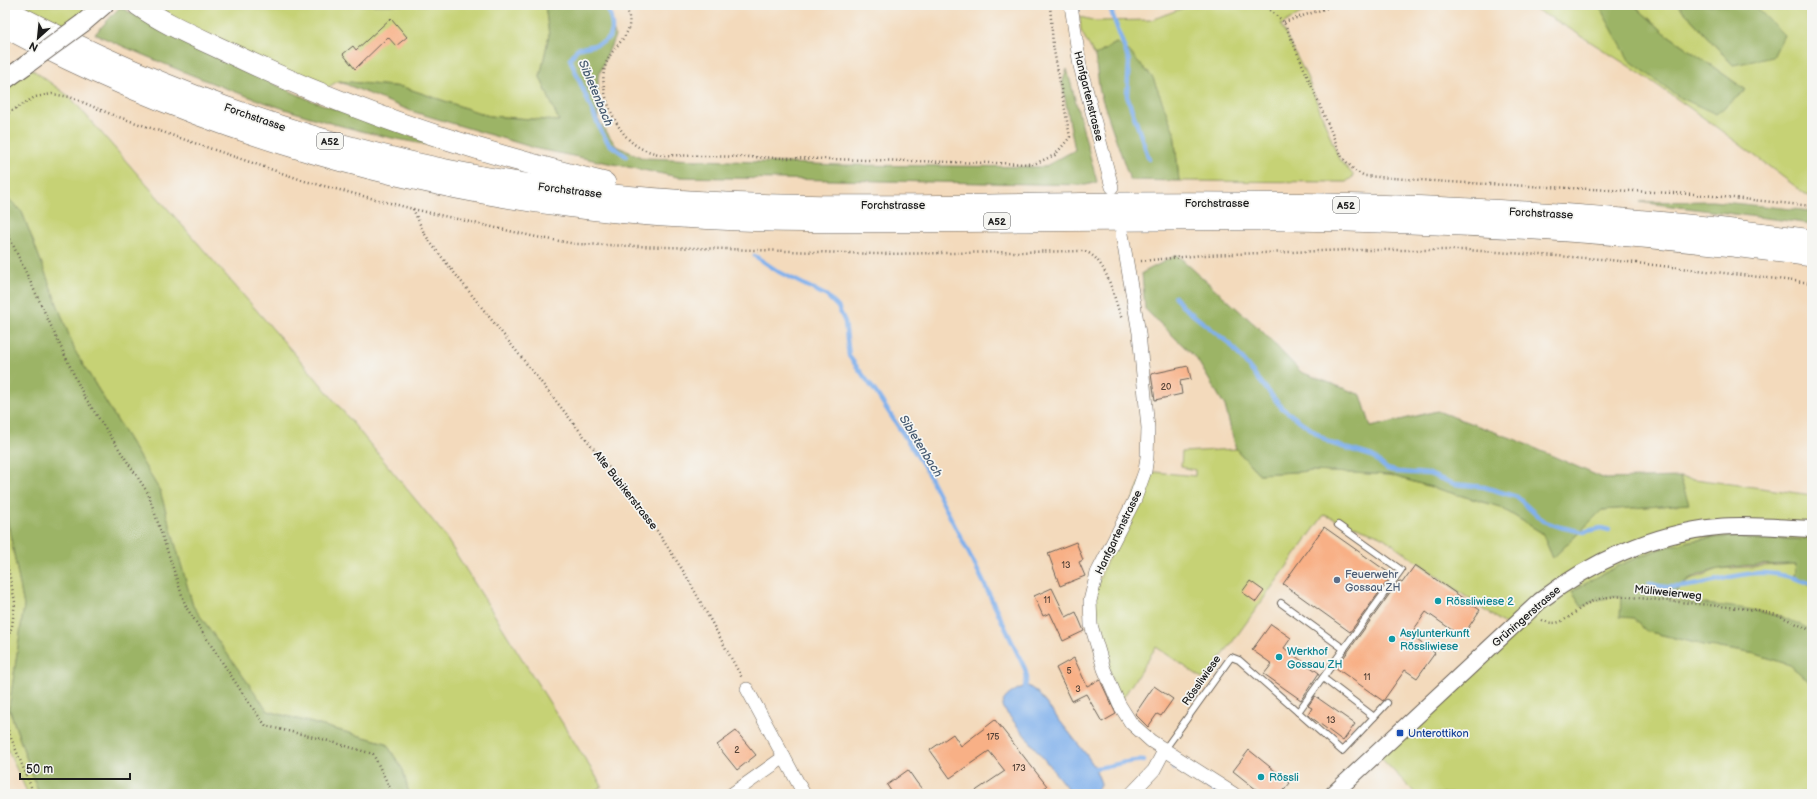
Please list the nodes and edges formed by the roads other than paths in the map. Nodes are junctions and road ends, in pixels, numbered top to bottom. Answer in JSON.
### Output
{"nodes":[{"id":1,"x":104,"y":5,"type":"edge"},
{"id":2,"x":138,"y":5,"type":"edge"},
{"id":3,"x":1071,"y":5,"type":"edge"},
{"id":4,"x":5,"y":9,"type":"edge"},
{"id":5,"x":5,"y":27,"type":"edge"},
{"id":6,"x":5,"y":40,"type":"edge"},
{"id":7,"x":74,"y":62,"type":"junction"},
{"id":8,"x":5,"y":80,"type":"edge"},
{"id":9,"x":1112,"y":187,"type":"dead end"},
{"id":10,"x":676,"y":200,"type":"junction"},
{"id":11,"x":1122,"y":234,"type":"dead end"},
{"id":12,"x":1812,"y":240,"type":"edge"},
{"id":13,"x":1812,"y":256,"type":"edge"},
{"id":14,"x":1338,"y":525,"type":"dead end"},
{"id":15,"x":1812,"y":529,"type":"edge"},
{"id":16,"x":1281,"y":603,"type":"dead end"},
{"id":17,"x":1344,"y":649,"type":"junction"},
{"id":18,"x":1323,"y":678,"type":"junction"},
{"id":19,"x":748,"y":689,"type":"road end"},
{"id":20,"x":1387,"y":703,"type":"dead end"},
{"id":21,"x":1298,"y":712,"type":"junction"},
{"id":22,"x":1374,"y":717,"type":"junction"},
{"id":23,"x":1165,"y":749,"type":"junction"},
{"id":24,"x":784,"y":757,"type":"junction"},
{"id":25,"x":732,"y":794,"type":"edge"},
{"id":26,"x":804,"y":794,"type":"edge"},
{"id":27,"x":1131,"y":794,"type":"edge"},
{"id":28,"x":1234,"y":794,"type":"edge"},
{"id":29,"x":1333,"y":794,"type":"edge"}],
"edges":[{"from":1,"to":8,"type":"main road","bridge":true},
{"from":2,"to":10,"type":"highway"},
{"from":3,"to":9,"type":"street","name":"Hanfgartenstrasse"},
{"from":4,"to":10,"type":"highway","name":"Forchstrasse","number":"A52"},
{"from":5,"to":7,"type":"highway","name":"Forchstrasse","number":"A52"},
{"from":6,"to":7,"type":"highway"},
{"from":7,"to":13,"type":"highway","name":"Forchstrasse","number":"A52"},
{"from":10,"to":12,"type":"highway","name":"Forchstrasse","number":"A52"},
{"from":11,"to":23,"type":"street","name":"Hanfgartenstrasse"},
{"from":14,"to":17,"type":"lane"},
{"from":15,"to":29,"type":"street","name":"Grüningerstrasse"},
{"from":16,"to":17,"type":"lane"},
{"from":17,"to":18,"type":"lane"},
{"from":18,"to":21,"type":"lane"},
{"from":18,"to":22,"type":"lane"},
{"from":19,"to":24,"type":"street"},
{"from":20,"to":22,"type":"lane"},
{"from":21,"to":22,"type":"lane","name":"Rössliwiese"},
{"from":21,"to":23,"type":"lane","name":"Rössliwiese"},
{"from":23,"to":27,"type":"street"},
{"from":23,"to":28,"type":"street","name":"Hanfgartenstrasse"},
{"from":24,"to":25,"type":"street"},
{"from":24,"to":26,"type":"street"}]}
